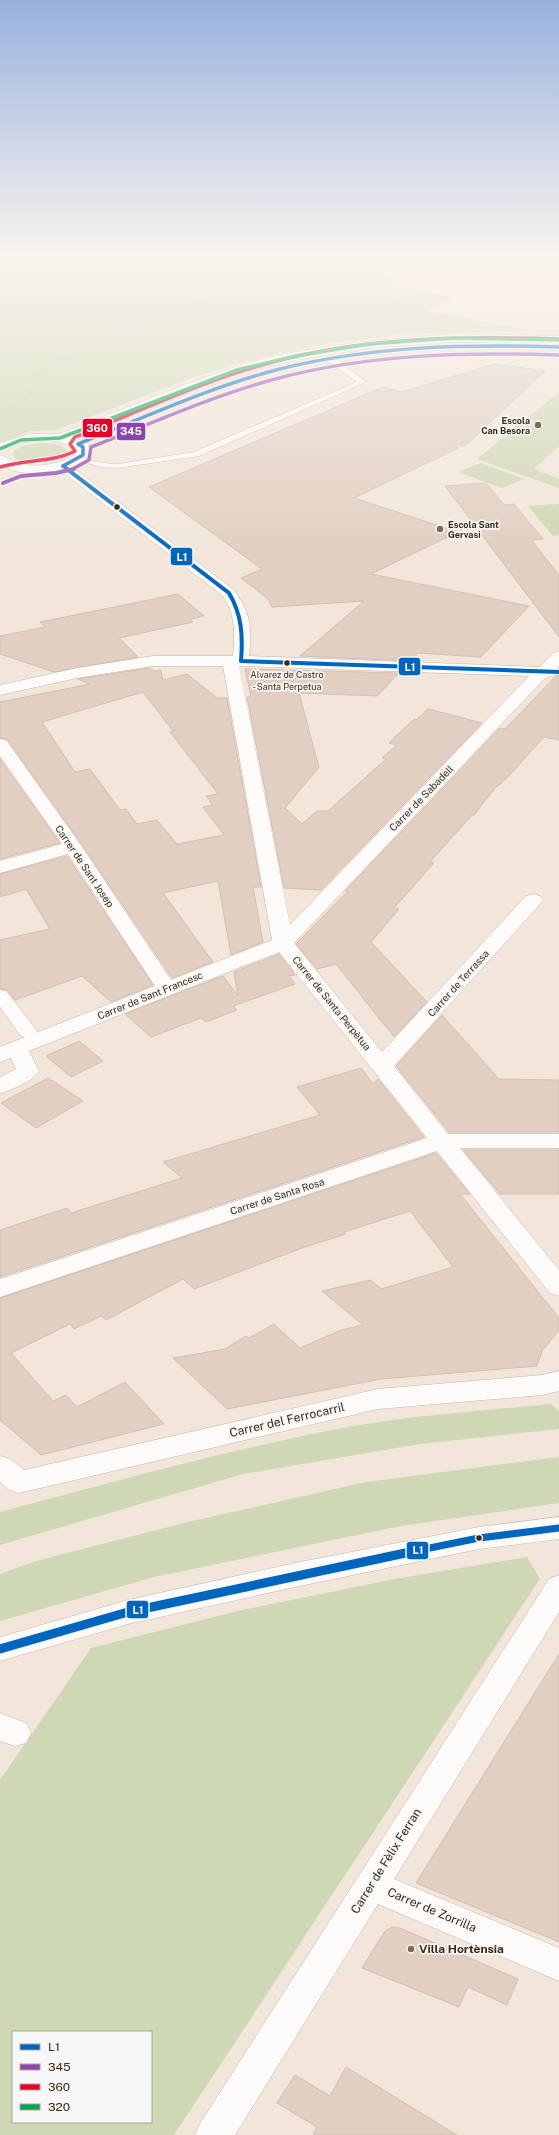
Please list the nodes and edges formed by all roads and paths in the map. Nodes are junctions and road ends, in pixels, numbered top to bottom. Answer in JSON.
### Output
{"nodes":[{"id":1,"x":19,"y":356,"type":"edge"},
{"id":2,"x":68,"y":356,"type":"edge"},
{"id":3,"x":298,"y":356,"type":"edge"},
{"id":4,"x":355,"y":356,"type":"edge"},
{"id":5,"x":332,"y":360,"type":"junction"},
{"id":6,"x":35,"y":374,"type":"junction"},
{"id":7,"x":0,"y":414,"type":"edge"},
{"id":8,"x":60,"y":438,"type":"junction"},
{"id":9,"x":78,"y":444,"type":"junction"},
{"id":10,"x":0,"y":457,"type":"edge"},
{"id":11,"x":78,"y":459,"type":"junction"},
{"id":12,"x":62,"y":466,"type":"junction"},
{"id":13,"x":23,"y":468,"type":"junction"},
{"id":14,"x":0,"y":476,"type":"edge"},
{"id":15,"x":559,"y":656,"type":"edge"},
{"id":16,"x":235,"y":662,"type":"junction"},
{"id":17,"x":552,"y":672,"type":"edge"},
{"id":18,"x":0,"y":690,"type":"edge"},
{"id":19,"x":0,"y":744,"type":"edge"},
{"id":20,"x":73,"y":847,"type":"junction"},
{"id":21,"x":0,"y":867,"type":"edge"},
{"id":22,"x":533,"y":900,"type":"dead end"},
{"id":23,"x":283,"y":943,"type":"junction"},
{"id":24,"x":167,"y":989,"type":"junction"},
{"id":25,"x":0,"y":995,"type":"edge"},
{"id":26,"x":15,"y":1045,"type":"edge"},
{"id":27,"x":382,"y":1066,"type":"junction"},
{"id":28,"x":0,"y":1086,"type":"edge"},
{"id":29,"x":442,"y":1141,"type":"junction"},
{"id":30,"x":559,"y":1141,"type":"edge"},
{"id":31,"x":559,"y":1287,"type":"edge"},
{"id":32,"x":0,"y":1288,"type":"edge"},
{"id":33,"x":559,"y":1381,"type":"edge"},
{"id":34,"x":9,"y":1474,"type":"edge"},
{"id":35,"x":559,"y":1528,"type":"edge"},
{"id":36,"x":559,"y":1587,"type":"edge"},
{"id":37,"x":0,"y":1649,"type":"edge"},
{"id":38,"x":371,"y":1885,"type":"junction"},
{"id":39,"x":559,"y":1965,"type":"edge"},
{"id":40,"x":214,"y":2135,"type":"edge"}],
"edges":[{"from":1,"to":6,"type":"path"},
{"from":2,"to":6,"type":"path"},
{"from":3,"to":8,"type":"street"},
{"from":4,"to":5,"type":"street"},
{"from":5,"to":9,"type":"street"},
{"from":5,"to":11,"type":"lane"},
{"from":6,"to":7,"type":"path"},
{"from":8,"to":9,"type":"street"},
{"from":8,"to":10,"type":"street"},
{"from":9,"to":11,"type":"street"},
{"from":10,"to":13,"type":"street"},
{"from":11,"to":12,"type":"street"},
{"from":12,"to":13,"type":"street"},
{"from":12,"to":16,"type":"street","name":"Carrer de Santa Perpètua"},
{"from":13,"to":14,"type":"street"},
{"from":15,"to":17,"type":"street","name":"Carrer de Sabadell"},
{"from":16,"to":17,"type":"street"},
{"from":16,"to":18,"type":"street"},
{"from":16,"to":23,"type":"street","name":"Carrer de Santa Perpètua"},
{"from":17,"to":23,"type":"street","name":"Carrer de Sabadell"},
{"from":19,"to":20,"type":"street","name":"Carrer de Sant Josep"},
{"from":20,"to":21,"type":"street"},
{"from":20,"to":24,"type":"street","name":"Carrer de Sant Josep"},
{"from":22,"to":27,"type":"street","name":"Carrer de Terrassa"},
{"from":23,"to":24,"type":"street","name":"Carrer de Sant Francesc"},
{"from":23,"to":27,"type":"street","name":"Carrer de Santa Perpètua"},
{"from":24,"to":26,"type":"street","name":"Carrer de Sant Francesc"},
{"from":25,"to":26,"type":"street"},
{"from":26,"to":28,"type":"street"},
{"from":27,"to":29,"type":"street","name":"Carrer de Santa Perpètua"},
{"from":29,"to":30,"type":"street","name":"Carrer de Santa Rosa"},
{"from":29,"to":31,"type":"street","name":"Carrer de Santa Perpètua"},
{"from":29,"to":32,"type":"street","name":"Carrer de Santa Rosa"},
{"from":33,"to":34,"type":"street","name":"Carrer del Ferrocarril"},
{"from":35,"to":37,"type":"street"},
{"from":36,"to":38,"type":"street","name":"Carrer de Fèlix Ferran"},
{"from":38,"to":39,"type":"street","name":"Carrer de Zorrilla"},
{"from":38,"to":40,"type":"street","name":"Carrer de Fèlix Ferran"}]}
